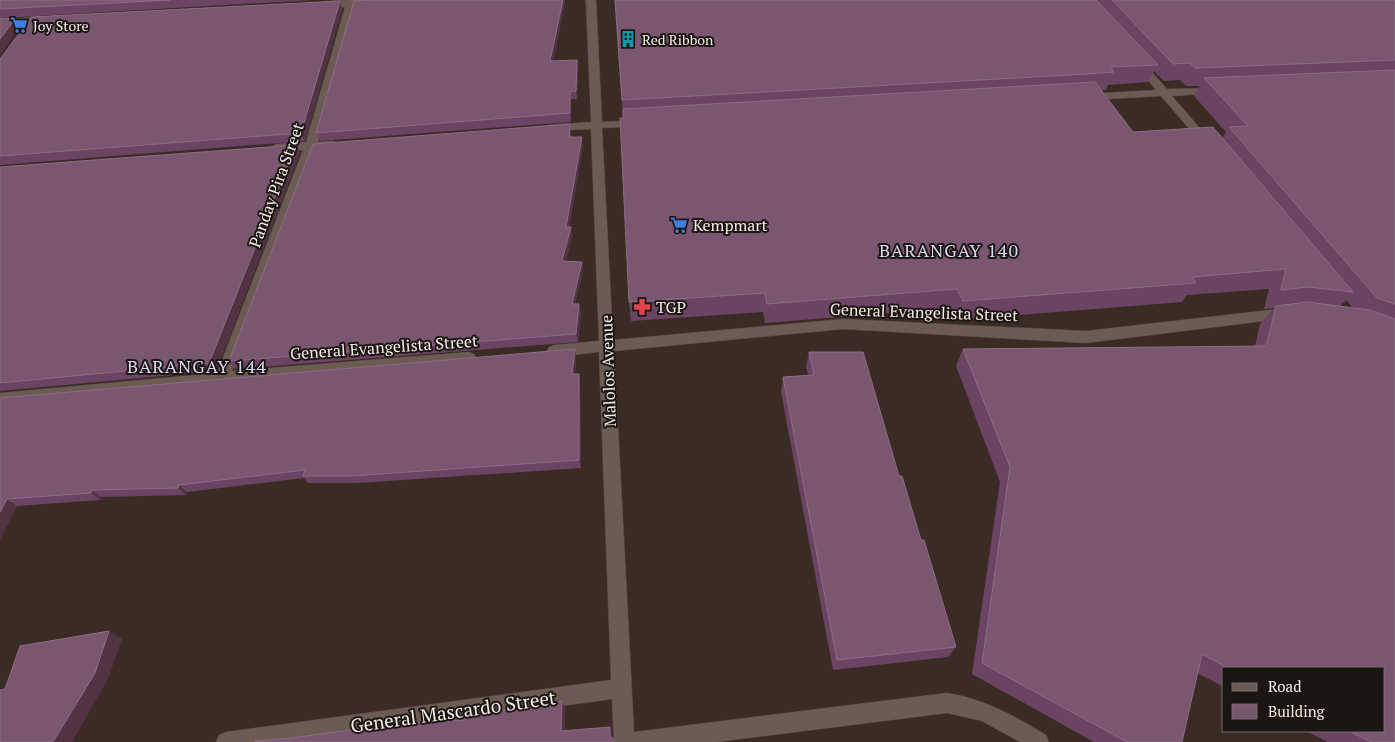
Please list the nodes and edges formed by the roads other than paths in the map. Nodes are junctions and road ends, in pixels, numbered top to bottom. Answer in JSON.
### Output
{"nodes":[{"id":1,"x":591,"y":0,"type":"edge"},
{"id":2,"x":351,"y":2,"type":"edge"},
{"id":3,"x":379,"y":2,"type":"edge"},
{"id":4,"x":311,"y":6,"type":"edge"},
{"id":5,"x":63,"y":19,"type":"edge"},
{"id":6,"x":33,"y":20,"type":"junction"},
{"id":7,"x":0,"y":22,"type":"edge"},
{"id":8,"x":22,"y":35,"type":"edge"},
{"id":9,"x":1133,"y":57,"type":"edge"},
{"id":10,"x":1225,"y":90,"type":"edge"},
{"id":11,"x":1165,"y":92,"type":"junction"},
{"id":12,"x":1078,"y":98,"type":"edge"},
{"id":13,"x":656,"y":122,"type":"edge"},
{"id":14,"x":597,"y":125,"type":"junction"},
{"id":15,"x":538,"y":129,"type":"edge"},
{"id":16,"x":341,"y":143,"type":"edge"},
{"id":17,"x":311,"y":145,"type":"junction"},
{"id":18,"x":262,"y":149,"type":"edge"},
{"id":19,"x":1216,"y":153,"type":"edge"},
{"id":20,"x":1300,"y":314,"type":"edge"},
{"id":21,"x":607,"y":346,"type":"junction"},
{"id":22,"x":542,"y":352,"type":"edge"},
{"id":23,"x":484,"y":357,"type":"edge"},
{"id":24,"x":222,"y":378,"type":"junction"},
{"id":25,"x":0,"y":399,"type":"edge"},
{"id":26,"x":622,"y":688,"type":"junction"},
{"id":27,"x":226,"y":742,"type":"edge"},
{"id":28,"x":624,"y":742,"type":"edge"},
{"id":29,"x":634,"y":742,"type":"edge"},
{"id":30,"x":1038,"y":742,"type":"edge"}],
"edges":[{"from":1,"to":14,"type":"street","name":"Malolos Avenue"},
{"from":2,"to":3,"type":"street"},
{"from":2,"to":4,"type":"street"},
{"from":2,"to":17,"type":"street","name":"Panday Pira Street"},
{"from":5,"to":6,"type":"street"},
{"from":6,"to":7,"type":"street"},
{"from":6,"to":8,"type":"street"},
{"from":9,"to":11,"type":"street"},
{"from":10,"to":11,"type":"street"},
{"from":11,"to":12,"type":"street"},
{"from":11,"to":19,"type":"street"},
{"from":13,"to":14,"type":"street"},
{"from":14,"to":15,"type":"street"},
{"from":14,"to":21,"type":"street","name":"Malolos Avenue"},
{"from":16,"to":17,"type":"street"},
{"from":17,"to":18,"type":"street"},
{"from":17,"to":24,"type":"street","name":"Panday Pira Street"},
{"from":20,"to":21,"type":"street","name":"General Evangelista Street"},
{"from":21,"to":22,"type":"street","name":"General Evangelista Street"},
{"from":21,"to":26,"type":"street","name":"Malolos Avenue"},
{"from":23,"to":24,"type":"street","name":"General Evangelista Street"},
{"from":24,"to":25,"type":"street","name":"General Evangelista Street"},
{"from":26,"to":27,"type":"street","name":"General Mascardo Street"},
{"from":26,"to":28,"type":"street","name":"Malolos Avenue"},
{"from":29,"to":30,"type":"street"}]}
